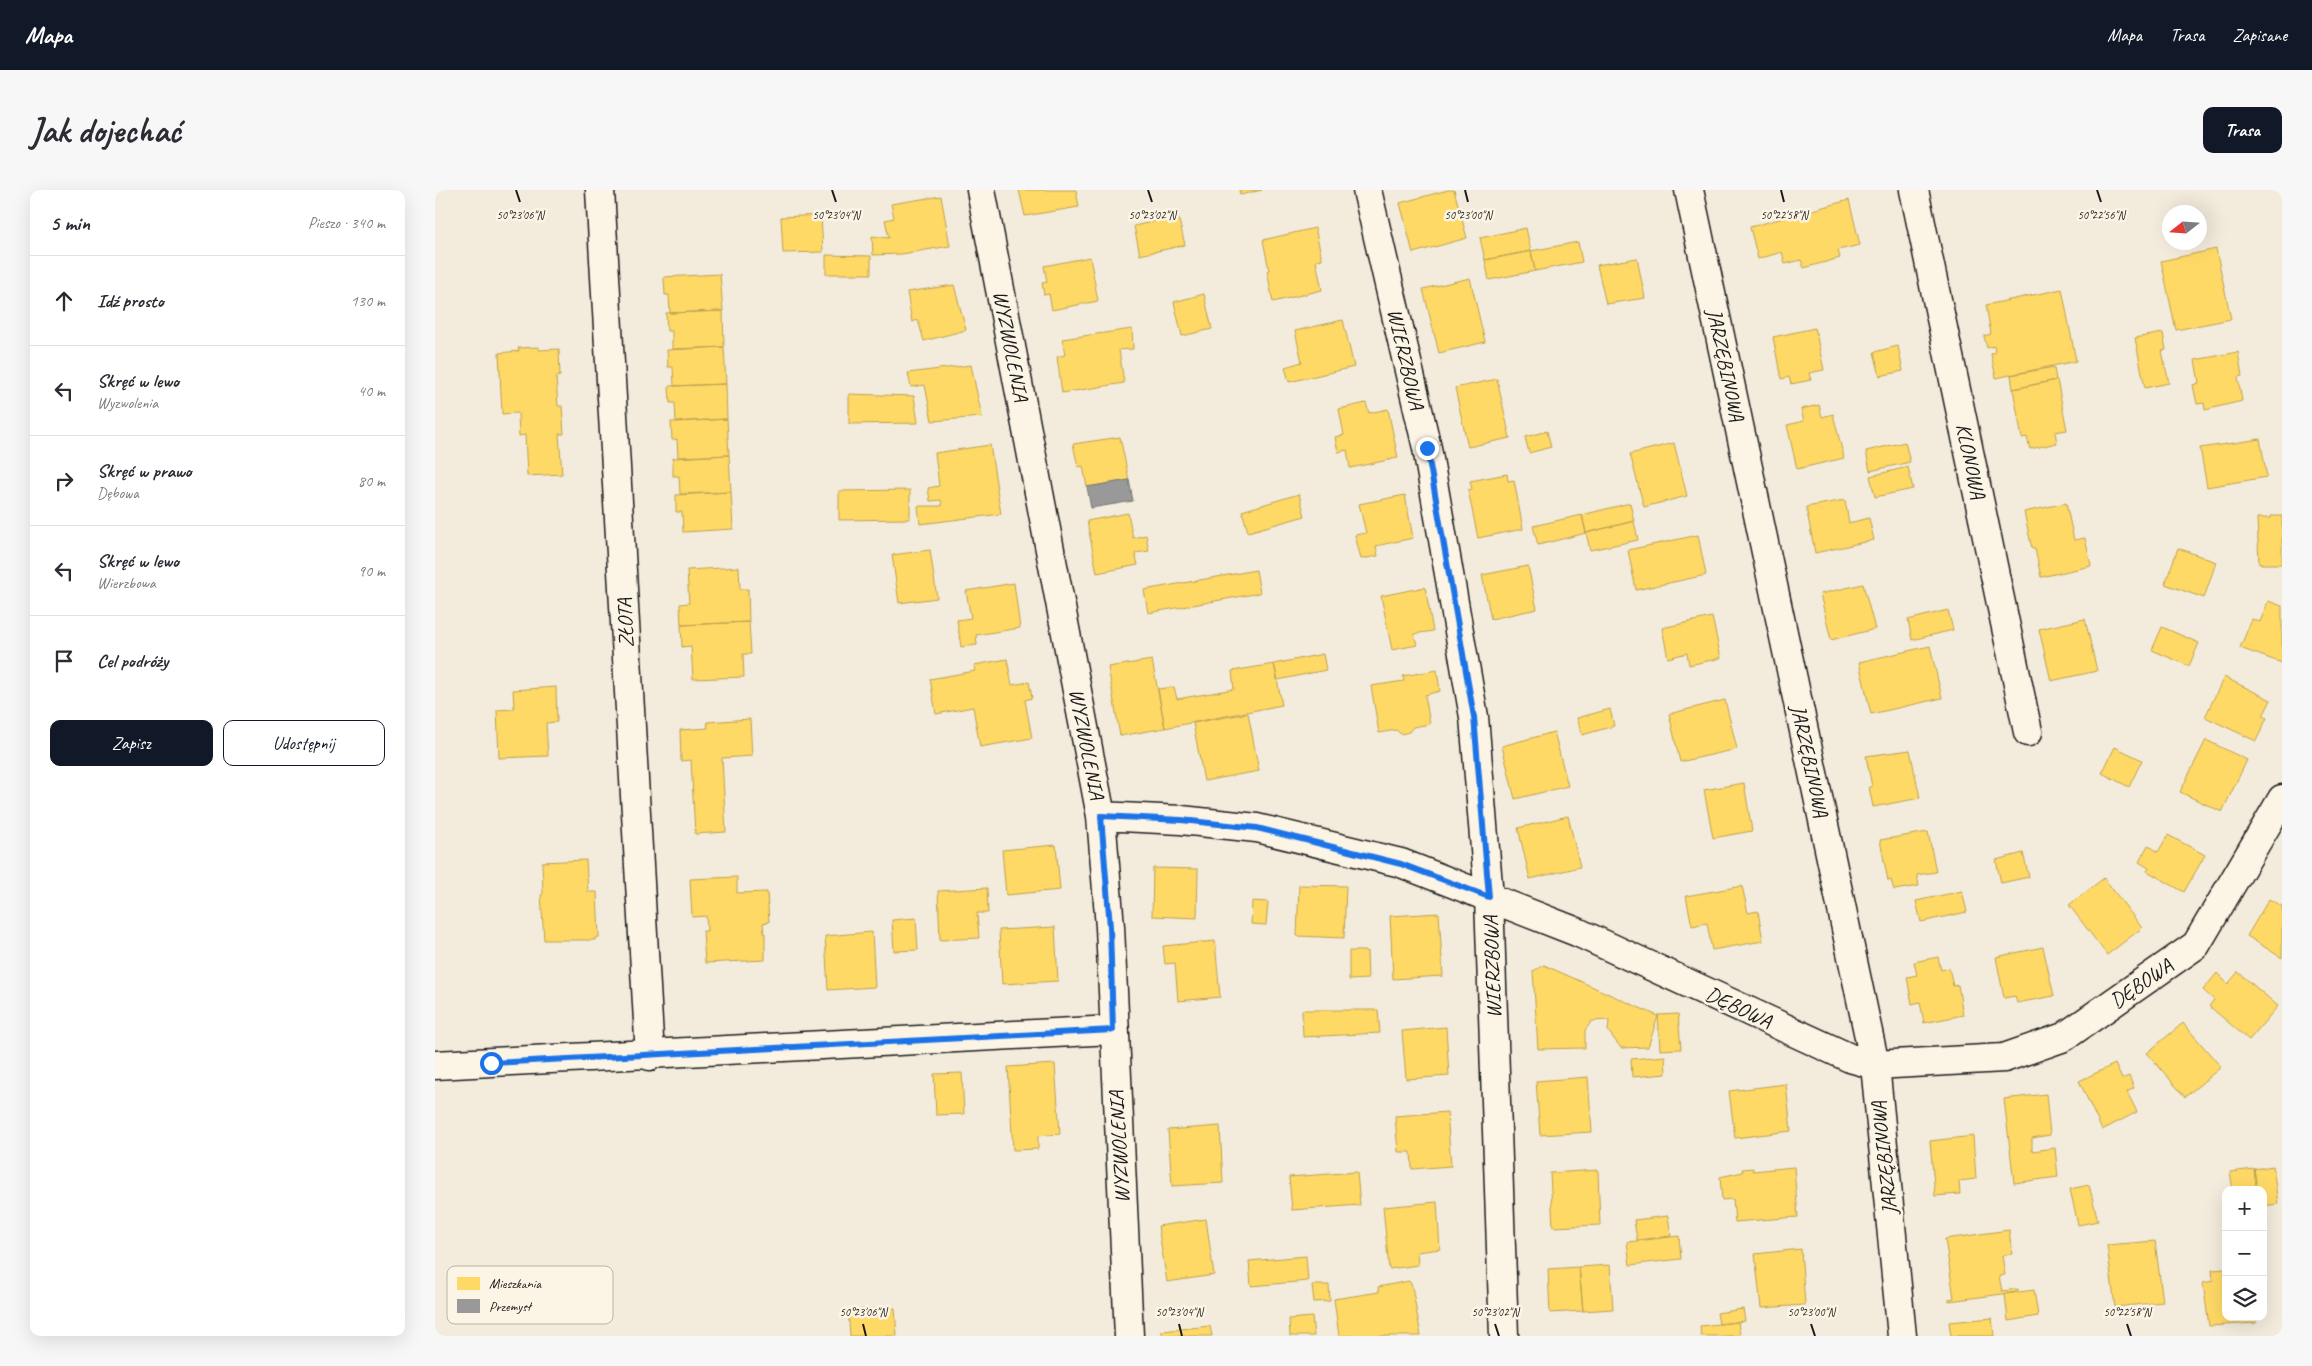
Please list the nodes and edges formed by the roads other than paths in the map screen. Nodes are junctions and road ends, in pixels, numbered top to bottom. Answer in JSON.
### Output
{"nodes":[{"id":1,"x":600,"y":190,"type":"edge"},
{"id":2,"x":981,"y":190,"type":"edge"},
{"id":3,"x":1367,"y":190,"type":"edge"},
{"id":4,"x":1689,"y":190,"type":"edge"},
{"id":5,"x":1914,"y":190,"type":"edge"},
{"id":6,"x":2028,"y":732,"type":"dead end"},
{"id":7,"x":2282,"y":798,"type":"edge"},
{"id":8,"x":1101,"y":816,"type":"junction"},
{"id":9,"x":1489,"y":897,"type":"junction"},
{"id":10,"x":1113,"y":1030,"type":"junction"},
{"id":11,"x":650,"y":1056,"type":"junction"},
{"id":12,"x":435,"y":1065,"type":"edge"},
{"id":13,"x":1875,"y":1065,"type":"junction"},
{"id":14,"x":1129,"y":1336,"type":"edge"},
{"id":15,"x":1504,"y":1336,"type":"edge"},
{"id":16,"x":1902,"y":1336,"type":"edge"}],
"edges":[{"from":1,"to":11,"type":"street","name":"ZŁOTA"},
{"from":2,"to":8,"type":"street","name":"WYZWOLENIA"},
{"from":3,"to":9,"type":"street","name":"WIERZBOWA"},
{"from":4,"to":13,"type":"street","name":"JARZĘBINOWA"},
{"from":5,"to":6,"type":"street","name":"KLONOWA"},
{"from":7,"to":13,"type":"street","name":"DĘBOWA"},
{"from":8,"to":9,"type":"street","name":"DĘBOWA"},
{"from":8,"to":10,"type":"street","name":"WYZWOLENIA"},
{"from":9,"to":13,"type":"street","name":"DĘBOWA"},
{"from":9,"to":15,"type":"street","name":"WIERZBOWA"},
{"from":10,"to":11,"type":"street"},
{"from":10,"to":14,"type":"street","name":"WYZWOLENIA"},
{"from":11,"to":12,"type":"street"},
{"from":13,"to":16,"type":"street","name":"JARZĘBINOWA"}]}
